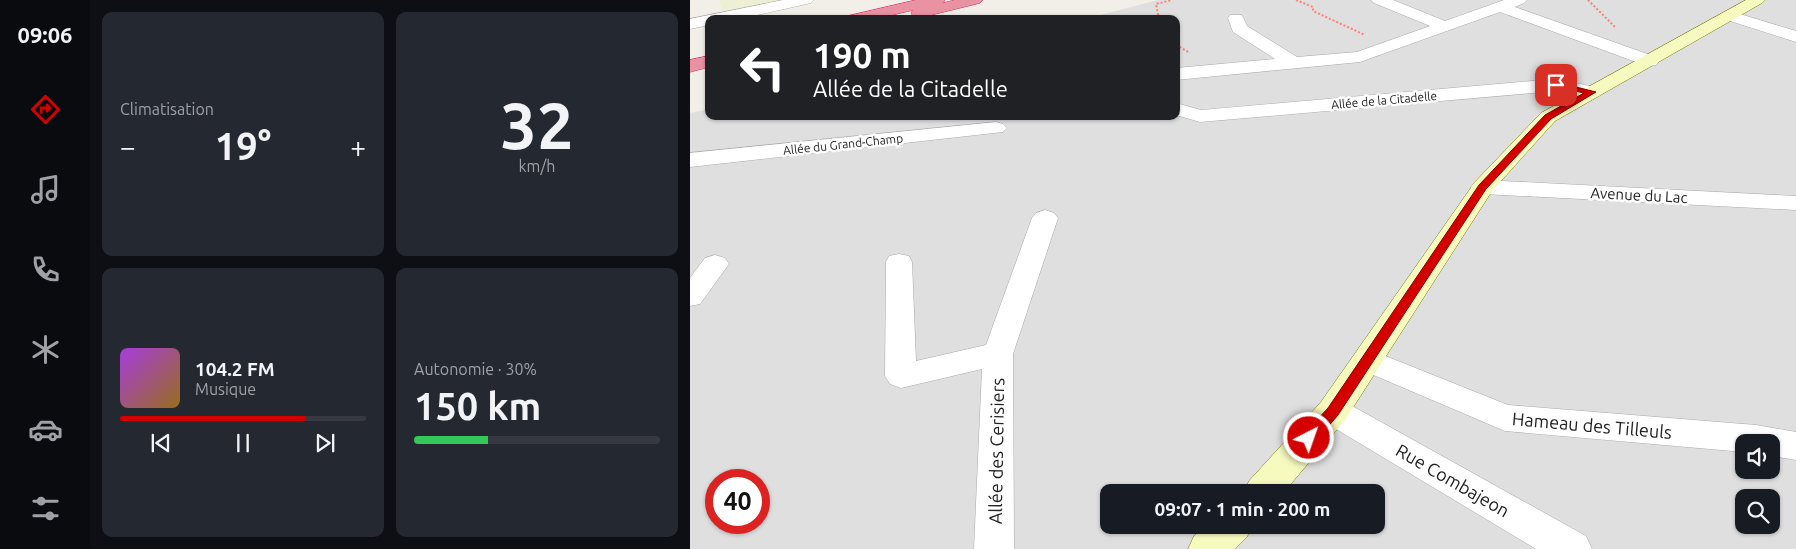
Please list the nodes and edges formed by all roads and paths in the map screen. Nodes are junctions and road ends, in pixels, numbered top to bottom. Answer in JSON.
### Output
{"nodes":[{"id":1,"x":806,"y":0,"type":"edge"},
{"id":2,"x":937,"y":0,"type":"edge"},
{"id":3,"x":975,"y":0,"type":"edge"},
{"id":4,"x":1172,"y":0,"type":"edge"},
{"id":5,"x":1296,"y":0,"type":"edge"},
{"id":6,"x":1378,"y":0,"type":"edge"},
{"id":7,"x":1519,"y":0,"type":"edge"},
{"id":8,"x":1526,"y":0,"type":"edge"},
{"id":9,"x":1757,"y":0,"type":"edge"},
{"id":10,"x":1501,"y":8,"type":"junction"},
{"id":11,"x":733,"y":15,"type":"edge"},
{"id":12,"x":871,"y":15,"type":"edge"},
{"id":13,"x":910,"y":15,"type":"edge"},
{"id":14,"x":1158,"y":15,"type":"edge"},
{"id":15,"x":1730,"y":16,"type":"junction"},
{"id":16,"x":1236,"y":18,"type":"dead end"},
{"id":17,"x":705,"y":21,"type":"edge"},
{"id":18,"x":690,"y":24,"type":"edge"},
{"id":19,"x":1444,"y":26,"type":"junction"},
{"id":20,"x":1552,"y":26,"type":"junction"},
{"id":21,"x":1796,"y":37,"type":"edge"},
{"id":22,"x":1391,"y":46,"type":"junction"},
{"id":23,"x":705,"y":53,"type":"edge"},
{"id":24,"x":690,"y":56,"type":"edge"},
{"id":25,"x":1650,"y":60,"type":"junction"},
{"id":26,"x":705,"y":62,"type":"edge"},
{"id":27,"x":1293,"y":63,"type":"junction"},
{"id":28,"x":690,"y":66,"type":"edge"},
{"id":29,"x":1180,"y":74,"type":"edge"},
{"id":30,"x":1592,"y":92,"type":"junction"},
{"id":31,"x":1180,"y":110,"type":"edge"},
{"id":32,"x":996,"y":128,"type":"dead end"},
{"id":33,"x":690,"y":160,"type":"edge"},
{"id":34,"x":1483,"y":187,"type":"junction"},
{"id":35,"x":1796,"y":203,"type":"edge"},
{"id":36,"x":1045,"y":218,"type":"dead end"},
{"id":37,"x":899,"y":262,"type":"dead end"},
{"id":38,"x":715,"y":264,"type":"dead end"},
{"id":39,"x":690,"y":297,"type":"edge"},
{"id":40,"x":998,"y":354,"type":"junction"},
{"id":41,"x":1368,"y":360,"type":"junction"},
{"id":42,"x":1333,"y":411,"type":"junction"},
{"id":43,"x":1796,"y":446,"type":"edge"},
{"id":44,"x":1269,"y":484,"type":"edge"},
{"id":45,"x":1224,"y":534,"type":"edge"},
{"id":46,"x":994,"y":549,"type":"edge"},
{"id":47,"x":1208,"y":549,"type":"edge"},
{"id":48,"x":1572,"y":549,"type":"edge"}],
"edges":[{"from":1,"to":11,"type":"street"},
{"from":2,"to":12,"type":"highway"},
{"from":3,"to":13,"type":"highway"},
{"from":4,"to":14,"type":"path"},
{"from":5,"to":22,"type":"path"},
{"from":6,"to":19,"type":"street"},
{"from":7,"to":10,"type":"street"},
{"from":8,"to":20,"type":"street"},
{"from":9,"to":15,"type":"street"},
{"from":10,"to":19,"type":"street"},
{"from":10,"to":20,"type":"street"},
{"from":15,"to":21,"type":"street"},
{"from":15,"to":25,"type":"street"},
{"from":16,"to":27,"type":"street"},
{"from":17,"to":18,"type":"street"},
{"from":19,"to":22,"type":"street"},
{"from":20,"to":25,"type":"street"},
{"from":22,"to":27,"type":"street"},
{"from":23,"to":24,"type":"highway"},
{"from":25,"to":30,"type":"street"},
{"from":26,"to":28,"type":"highway"},
{"from":27,"to":29,"type":"street"},
{"from":30,"to":31,"type":"street","name":"Allée de la Citadelle"},
{"from":30,"to":34,"type":"street"},
{"from":32,"to":33,"type":"street","name":"Allée du Grand-Champ"},
{"from":34,"to":35,"type":"street","name":"Avenue du Lac"},
{"from":34,"to":41,"type":"street"},
{"from":36,"to":40,"type":"street","name":"Allée des Cerisiers"},
{"from":37,"to":40,"type":"street","name":"Allée des Cerisiers"},
{"from":38,"to":39,"type":"street"},
{"from":40,"to":46,"type":"street","name":"Allée des Cerisiers"},
{"from":41,"to":42,"type":"street"},
{"from":41,"to":43,"type":"street","name":"Hameau des Tilleuls"},
{"from":42,"to":44,"type":"street"},
{"from":42,"to":48,"type":"street","name":"Rue Combajeon"},
{"from":45,"to":47,"type":"street"}]}
